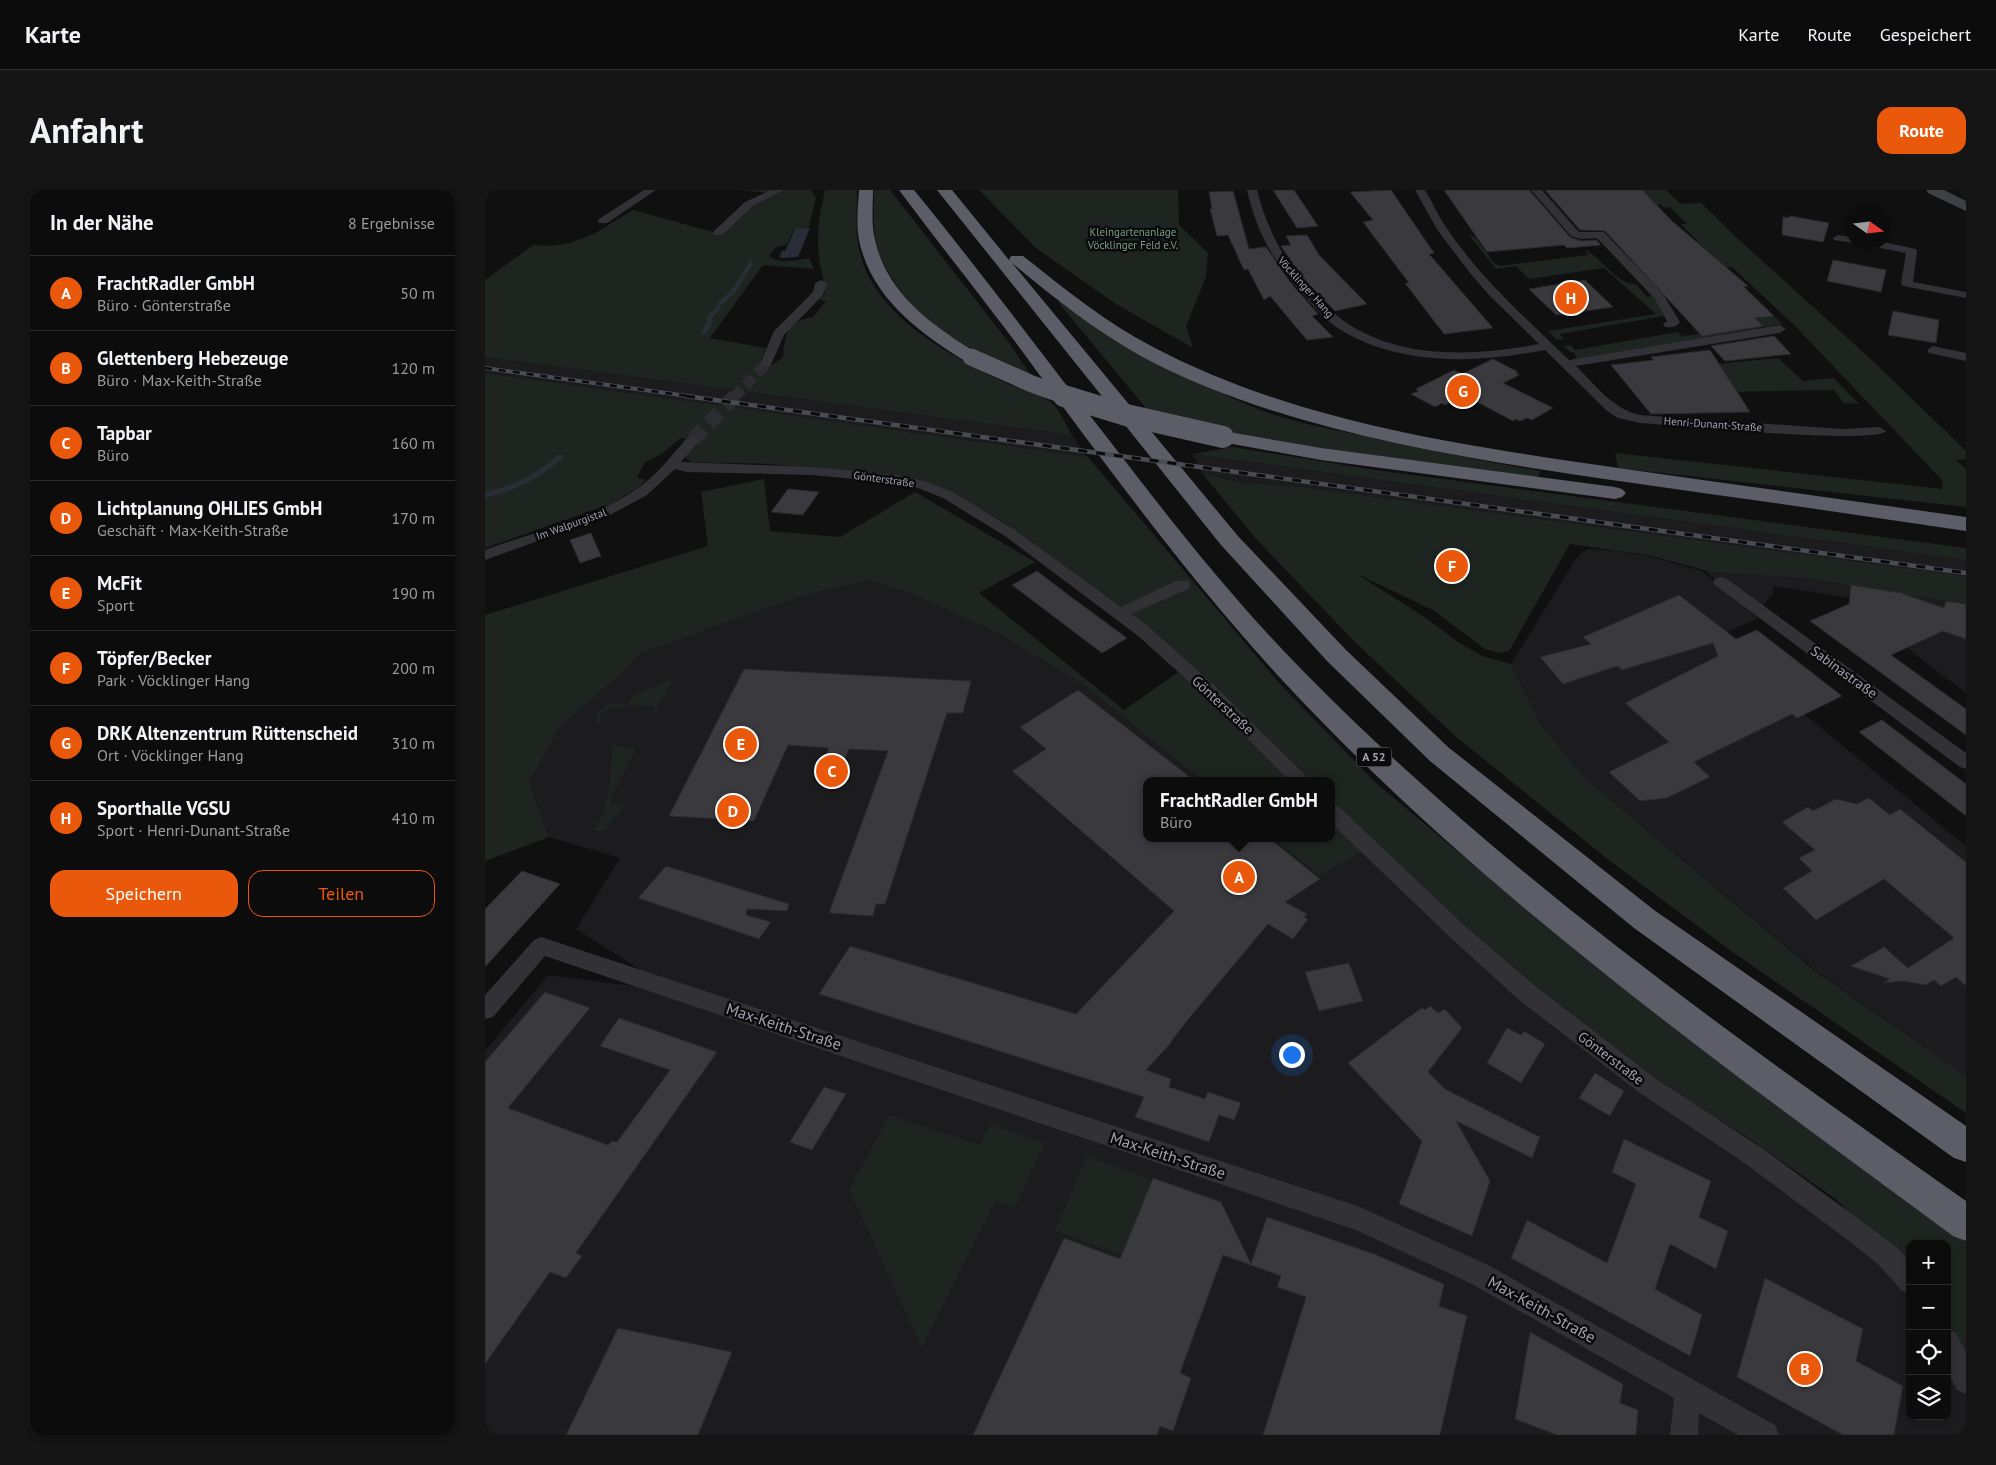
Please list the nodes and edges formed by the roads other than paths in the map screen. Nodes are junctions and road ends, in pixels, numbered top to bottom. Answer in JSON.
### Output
{"nodes":[{"id":1,"x":651,"y":190,"type":"edge"},
{"id":2,"x":779,"y":190,"type":"edge"},
{"id":3,"x":866,"y":190,"type":"edge"},
{"id":4,"x":906,"y":190,"type":"edge"},
{"id":5,"x":944,"y":190,"type":"edge"},
{"id":6,"x":1252,"y":190,"type":"edge"},
{"id":7,"x":1421,"y":190,"type":"edge"},
{"id":8,"x":1536,"y":190,"type":"edge"},
{"id":9,"x":1939,"y":193,"type":"edge"},
{"id":10,"x":1964,"y":196,"type":"edge"},
{"id":11,"x":603,"y":220,"type":"dead end"},
{"id":12,"x":969,"y":221,"type":"junction"},
{"id":13,"x":719,"y":233,"type":"dead end"},
{"id":14,"x":1839,"y":238,"type":"dead end"},
{"id":15,"x":1846,"y":239,"type":"edge"},
{"id":16,"x":1891,"y":247,"type":"edge"},
{"id":17,"x":821,"y":283,"type":"dead end"},
{"id":18,"x":1966,"y":295,"type":"edge"},
{"id":19,"x":1669,"y":324,"type":"dead end"},
{"id":20,"x":1780,"y":329,"type":"dead end"},
{"id":21,"x":1547,"y":346,"type":"junction"},
{"id":22,"x":1933,"y":350,"type":"dead end"},
{"id":23,"x":1966,"y":357,"type":"edge"},
{"id":24,"x":766,"y":364,"type":"tunnel mouth"},
{"id":25,"x":1568,"y":364,"type":"junction"},
{"id":26,"x":1879,"y":431,"type":"dead end"},
{"id":27,"x":693,"y":440,"type":"tunnel mouth"},
{"id":28,"x":671,"y":464,"type":"junction"},
{"id":29,"x":1966,"y":524,"type":"edge"},
{"id":30,"x":1966,"y":540,"type":"edge"},
{"id":31,"x":485,"y":555,"type":"edge"},
{"id":32,"x":1721,"y":582,"type":"dead end"},
{"id":33,"x":1182,"y":586,"type":"dead end"},
{"id":34,"x":1119,"y":614,"type":"junction"},
{"id":35,"x":1966,"y":762,"type":"edge"},
{"id":36,"x":1298,"y":777,"type":"edge"},
{"id":37,"x":1335,"y":814,"type":"edge"},
{"id":38,"x":541,"y":946,"type":"joint"},
{"id":39,"x":485,"y":1010,"type":"edge"},
{"id":40,"x":1966,"y":1146,"type":"edge"},
{"id":41,"x":1966,"y":1223,"type":"edge"},
{"id":42,"x":1906,"y":1276,"type":"edge"},
{"id":43,"x":1951,"y":1350,"type":"edge"},
{"id":44,"x":1966,"y":1381,"type":"edge"},
{"id":45,"x":1688,"y":1390,"type":"junction"},
{"id":46,"x":1684,"y":1435,"type":"edge"},
{"id":47,"x":1765,"y":1435,"type":"edge"}],
"edges":[{"from":1,"to":11,"type":"street"},
{"from":2,"to":13,"type":"street"},
{"from":3,"to":30,"type":"highway","bridge":true},
{"from":4,"to":41,"type":"highway","number":"A 52"},
{"from":5,"to":12,"type":"highway"},
{"from":6,"to":21,"type":"street","name":"Vöcklinger Hang"},
{"from":7,"to":21,"type":"street","name":"Henri-Dunant-Straße"},
{"from":8,"to":19,"type":"street"},
{"from":9,"to":10,"type":"main road"},
{"from":12,"to":29,"type":"highway"},
{"from":12,"to":40,"type":"highway"},
{"from":14,"to":15,"type":"street"},
{"from":16,"to":18,"type":"street"},
{"from":17,"to":24,"type":"street"},
{"from":20,"to":25,"type":"street"},
{"from":21,"to":25,"type":"street","name":"Henri-Dunant-Straße"},
{"from":22,"to":23,"type":"street"},
{"from":25,"to":26,"type":"street","name":"Henri-Dunant-Straße"},
{"from":27,"to":28,"type":"street","name":"Im Walpurgistal"},
{"from":28,"to":31,"type":"street","name":"Im Walpurgistal"},
{"from":28,"to":34,"type":"street","name":"Gönterstraße"},
{"from":32,"to":35,"type":"street","name":"Sabinastraße"},
{"from":33,"to":34,"type":"street"},
{"from":34,"to":36,"type":"street","name":"Gönterstraße"},
{"from":37,"to":42,"type":"street","name":"Gönterstraße"},
{"from":38,"to":39,"type":"street"},
{"from":38,"to":45,"type":"street","name":"Max-Keith-Straße"},
{"from":43,"to":44,"type":"street"},
{"from":45,"to":46,"type":"street"},
{"from":45,"to":47,"type":"street","name":"Max-Keith-Straße"}]}
